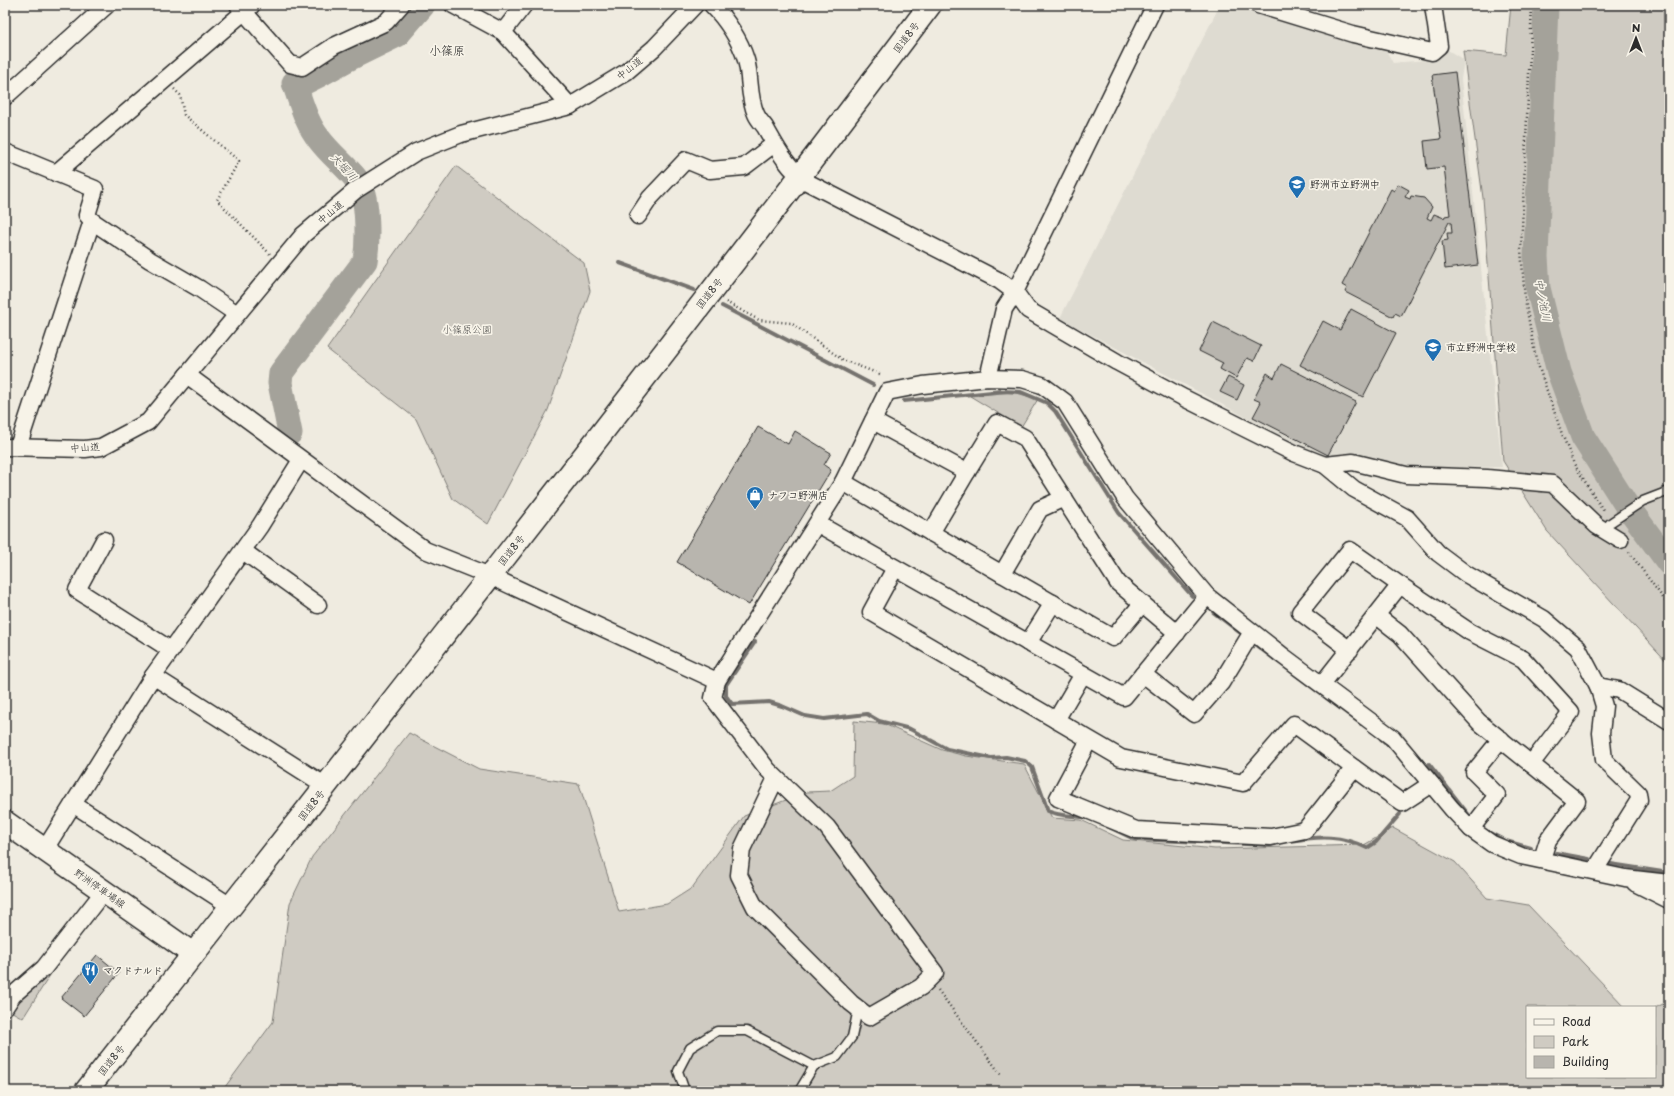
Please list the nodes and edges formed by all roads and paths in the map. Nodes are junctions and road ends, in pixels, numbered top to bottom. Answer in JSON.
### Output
{"nodes":[{"id":1,"x":401,"y":5,"type":"edge"},
{"id":2,"x":452,"y":5,"type":"edge"},
{"id":3,"x":524,"y":5,"type":"edge"},
{"id":4,"x":695,"y":5,"type":"edge"},
{"id":5,"x":712,"y":5,"type":"edge"},
{"id":6,"x":930,"y":5,"type":"edge"},
{"id":7,"x":1155,"y":5,"type":"edge"},
{"id":8,"x":1258,"y":5,"type":"edge"},
{"id":9,"x":1433,"y":5,"type":"edge"},
{"id":10,"x":1531,"y":6,"type":"edge"},
{"id":11,"x":245,"y":7,"type":"edge"},
{"id":12,"x":98,"y":8,"type":"edge"},
{"id":13,"x":503,"y":32,"type":"junction"},
{"id":14,"x":166,"y":80,"type":"junction"},
{"id":15,"x":5,"y":97,"type":"edge"},
{"id":16,"x":570,"y":106,"type":"junction"},
{"id":17,"x":774,"y":144,"type":"junction"},
{"id":18,"x":5,"y":152,"type":"edge"},
{"id":19,"x":56,"y":173,"type":"junction"},
{"id":20,"x":799,"y":176,"type":"junction"},
{"id":21,"x":638,"y":216,"type":"dead end"},
{"id":22,"x":92,"y":221,"type":"junction"},
{"id":23,"x":279,"y":263,"type":"junction"},
{"id":24,"x":1015,"y":292,"type":"junction"},
{"id":25,"x":725,"y":301,"type":"dead end"},
{"id":26,"x":237,"y":314,"type":"junction"},
{"id":27,"x":187,"y":375,"type":"junction"},
{"id":28,"x":882,"y":375,"type":"dead end"},
{"id":29,"x":988,"y":378,"type":"junction"},
{"id":30,"x":873,"y":421,"type":"junction"},
{"id":31,"x":12,"y":447,"type":"edge"},
{"id":32,"x":301,"y":460,"type":"junction"},
{"id":33,"x":1325,"y":465,"type":"junction"},
{"id":34,"x":967,"y":472,"type":"junction"},
{"id":35,"x":843,"y":482,"type":"junction"},
{"id":36,"x":1669,"y":490,"type":"edge"},
{"id":37,"x":1064,"y":498,"type":"junction"},
{"id":38,"x":1610,"y":523,"type":"joint"},
{"id":39,"x":818,"y":524,"type":"junction"},
{"id":40,"x":931,"y":533,"type":"junction"},
{"id":41,"x":104,"y":540,"type":"dead end"},
{"id":42,"x":1620,"y":540,"type":"joint"},
{"id":43,"x":243,"y":551,"type":"junction"},
{"id":44,"x":895,"y":568,"type":"junction"},
{"id":45,"x":1002,"y":574,"type":"junction"},
{"id":46,"x":490,"y":576,"type":"junction"},
{"id":47,"x":1400,"y":585,"type":"junction"},
{"id":48,"x":1207,"y":596,"type":"junction"},
{"id":49,"x":1053,"y":603,"type":"junction"},
{"id":50,"x":1142,"y":604,"type":"junction"},
{"id":51,"x":318,"y":605,"type":"dead end"},
{"id":52,"x":1669,"y":606,"type":"edge"},
{"id":53,"x":1377,"y":616,"type":"junction"},
{"id":54,"x":1252,"y":632,"type":"junction"},
{"id":55,"x":1177,"y":633,"type":"junction"},
{"id":56,"x":1028,"y":643,"type":"junction"},
{"id":57,"x":172,"y":650,"type":"junction"},
{"id":58,"x":1350,"y":650,"type":"junction"},
{"id":59,"x":1083,"y":674,"type":"junction"},
{"id":60,"x":1143,"y":674,"type":"junction"},
{"id":61,"x":153,"y":676,"type":"junction"},
{"id":62,"x":717,"y":681,"type":"junction"},
{"id":63,"x":1322,"y":684,"type":"junction"},
{"id":64,"x":1598,"y":686,"type":"junction"},
{"id":65,"x":1056,"y":720,"type":"junction"},
{"id":66,"x":1669,"y":720,"type":"edge"},
{"id":67,"x":1501,"y":739,"type":"junction"},
{"id":68,"x":1089,"y":740,"type":"junction"},
{"id":69,"x":1531,"y":764,"type":"junction"},
{"id":70,"x":1354,"y":768,"type":"junction"},
{"id":71,"x":776,"y":778,"type":"junction"},
{"id":72,"x":1431,"y":784,"type":"junction"},
{"id":73,"x":326,"y":786,"type":"junction"},
{"id":74,"x":74,"y":804,"type":"junction"},
{"id":75,"x":5,"y":822,"type":"edge"},
{"id":76,"x":1471,"y":829,"type":"junction"},
{"id":77,"x":45,"y":849,"type":"junction"},
{"id":78,"x":1542,"y":859,"type":"junction"},
{"id":79,"x":1595,"y":870,"type":"junction"},
{"id":80,"x":1625,"y":878,"type":"junction"},
{"id":81,"x":1669,"y":883,"type":"edge"},
{"id":82,"x":104,"y":891,"type":"junction"},
{"id":83,"x":1669,"y":900,"type":"edge"},
{"id":84,"x":232,"y":907,"type":"junction"},
{"id":85,"x":194,"y":954,"type":"junction"},
{"id":86,"x":930,"y":978,"type":"junction"},
{"id":87,"x":8,"y":997,"type":"edge"},
{"id":88,"x":858,"y":1009,"type":"junction"},
{"id":89,"x":814,"y":1066,"type":"junction"},
{"id":90,"x":1002,"y":1076,"type":"dead end"},
{"id":91,"x":86,"y":1091,"type":"edge"},
{"id":92,"x":685,"y":1091,"type":"edge"},
{"id":93,"x":799,"y":1091,"type":"edge"}],
"edges":[{"from":1,"to":11,"type":"street"},
{"from":2,"to":13,"type":"street"},
{"from":3,"to":13,"type":"street"},
{"from":4,"to":16,"type":"street","name":"中山道"},
{"from":5,"to":17,"type":"street"},
{"from":6,"to":20,"type":"main road","name":"国道8号"},
{"from":7,"to":24,"type":"street"},
{"from":8,"to":9,"type":"street"},
{"from":10,"to":38,"type":"path"},
{"from":11,"to":14,"type":"street"},
{"from":12,"to":15,"type":"street"},
{"from":13,"to":16,"type":"street"},
{"from":14,"to":19,"type":"street"},
{"from":14,"to":23,"type":"path"},
{"from":16,"to":23,"type":"street","name":"中山道"},
{"from":17,"to":20,"type":"street"},
{"from":17,"to":21,"type":"street"},
{"from":18,"to":19,"type":"street"},
{"from":19,"to":22,"type":"street"},
{"from":20,"to":24,"type":"street"},
{"from":20,"to":46,"type":"main road","name":"国道8号"},
{"from":22,"to":26,"type":"street"},
{"from":22,"to":31,"type":"street"},
{"from":23,"to":26,"type":"street","name":"中山道"},
{"from":24,"to":29,"type":"street"},
{"from":24,"to":33,"type":"street"},
{"from":25,"to":28,"type":"path"},
{"from":26,"to":27,"type":"street","name":"中山道"},
{"from":27,"to":31,"type":"street","name":"中山道"},
{"from":27,"to":32,"type":"street"},
{"from":29,"to":30,"type":"street"},
{"from":29,"to":48,"type":"street"},
{"from":30,"to":34,"type":"street"},
{"from":30,"to":35,"type":"street"},
{"from":32,"to":43,"type":"street"},
{"from":32,"to":46,"type":"street"},
{"from":33,"to":42,"type":"street"},
{"from":33,"to":64,"type":"street"},
{"from":34,"to":37,"type":"street"},
{"from":34,"to":40,"type":"street"},
{"from":35,"to":39,"type":"street"},
{"from":35,"to":40,"type":"street"},
{"from":36,"to":38,"type":"lane"},
{"from":37,"to":45,"type":"street"},
{"from":37,"to":50,"type":"street"},
{"from":39,"to":44,"type":"street"},
{"from":39,"to":62,"type":"street"},
{"from":40,"to":45,"type":"street"},
{"from":41,"to":57,"type":"street"},
{"from":42,"to":52,"type":"path"},
{"from":43,"to":51,"type":"street"},
{"from":43,"to":57,"type":"street"},
{"from":44,"to":56,"type":"street"},
{"from":44,"to":65,"type":"street"},
{"from":45,"to":49,"type":"street"},
{"from":46,"to":62,"type":"street"},
{"from":46,"to":73,"type":"main road","name":"国道8号"},
{"from":47,"to":53,"type":"street"},
{"from":47,"to":58,"type":"street"},
{"from":47,"to":69,"type":"street"},
{"from":48,"to":54,"type":"street"},
{"from":48,"to":55,"type":"street"},
{"from":49,"to":50,"type":"street"},
{"from":49,"to":56,"type":"street"},
{"from":50,"to":55,"type":"street"},
{"from":53,"to":58,"type":"street"},
{"from":53,"to":67,"type":"street"},
{"from":54,"to":60,"type":"street"},
{"from":54,"to":63,"type":"street"},
{"from":55,"to":60,"type":"street"},
{"from":56,"to":59,"type":"street"},
{"from":57,"to":61,"type":"street"},
{"from":58,"to":63,"type":"street"},
{"from":59,"to":60,"type":"street"},
{"from":59,"to":65,"type":"street"},
{"from":61,"to":73,"type":"street"},
{"from":61,"to":74,"type":"street"},
{"from":62,"to":71,"type":"street"},
{"from":63,"to":72,"type":"street"},
{"from":64,"to":66,"type":"street"},
{"from":64,"to":79,"type":"street"},
{"from":65,"to":68,"type":"street"},
{"from":67,"to":69,"type":"street"},
{"from":67,"to":76,"type":"street"},
{"from":68,"to":70,"type":"street"},
{"from":68,"to":70,"type":"street"},
{"from":69,"to":78,"type":"street"},
{"from":70,"to":72,"type":"street"},
{"from":71,"to":86,"type":"street"},
{"from":71,"to":88,"type":"street"},
{"from":72,"to":76,"type":"street"},
{"from":73,"to":84,"type":"main road","name":"国道8号"},
{"from":74,"to":77,"type":"street"},
{"from":74,"to":84,"type":"street"},
{"from":75,"to":77,"type":"main road","name":"野洲停車場線"},
{"from":76,"to":78,"type":"street"},
{"from":77,"to":82,"type":"main road","name":"野洲停車場線"},
{"from":78,"to":79,"type":"street"},
{"from":79,"to":80,"type":"street"},
{"from":80,"to":81,"type":"street"},
{"from":80,"to":83,"type":"street"},
{"from":82,"to":85,"type":"main road","name":"野洲停車場線"},
{"from":82,"to":87,"type":"street"},
{"from":84,"to":85,"type":"main road","name":"国道8号"},
{"from":85,"to":91,"type":"main road","name":"国道8号"},
{"from":86,"to":88,"type":"street"},
{"from":86,"to":90,"type":"path"},
{"from":88,"to":89,"type":"lane"},
{"from":89,"to":92,"type":"lane"},
{"from":89,"to":93,"type":"lane"}]}
